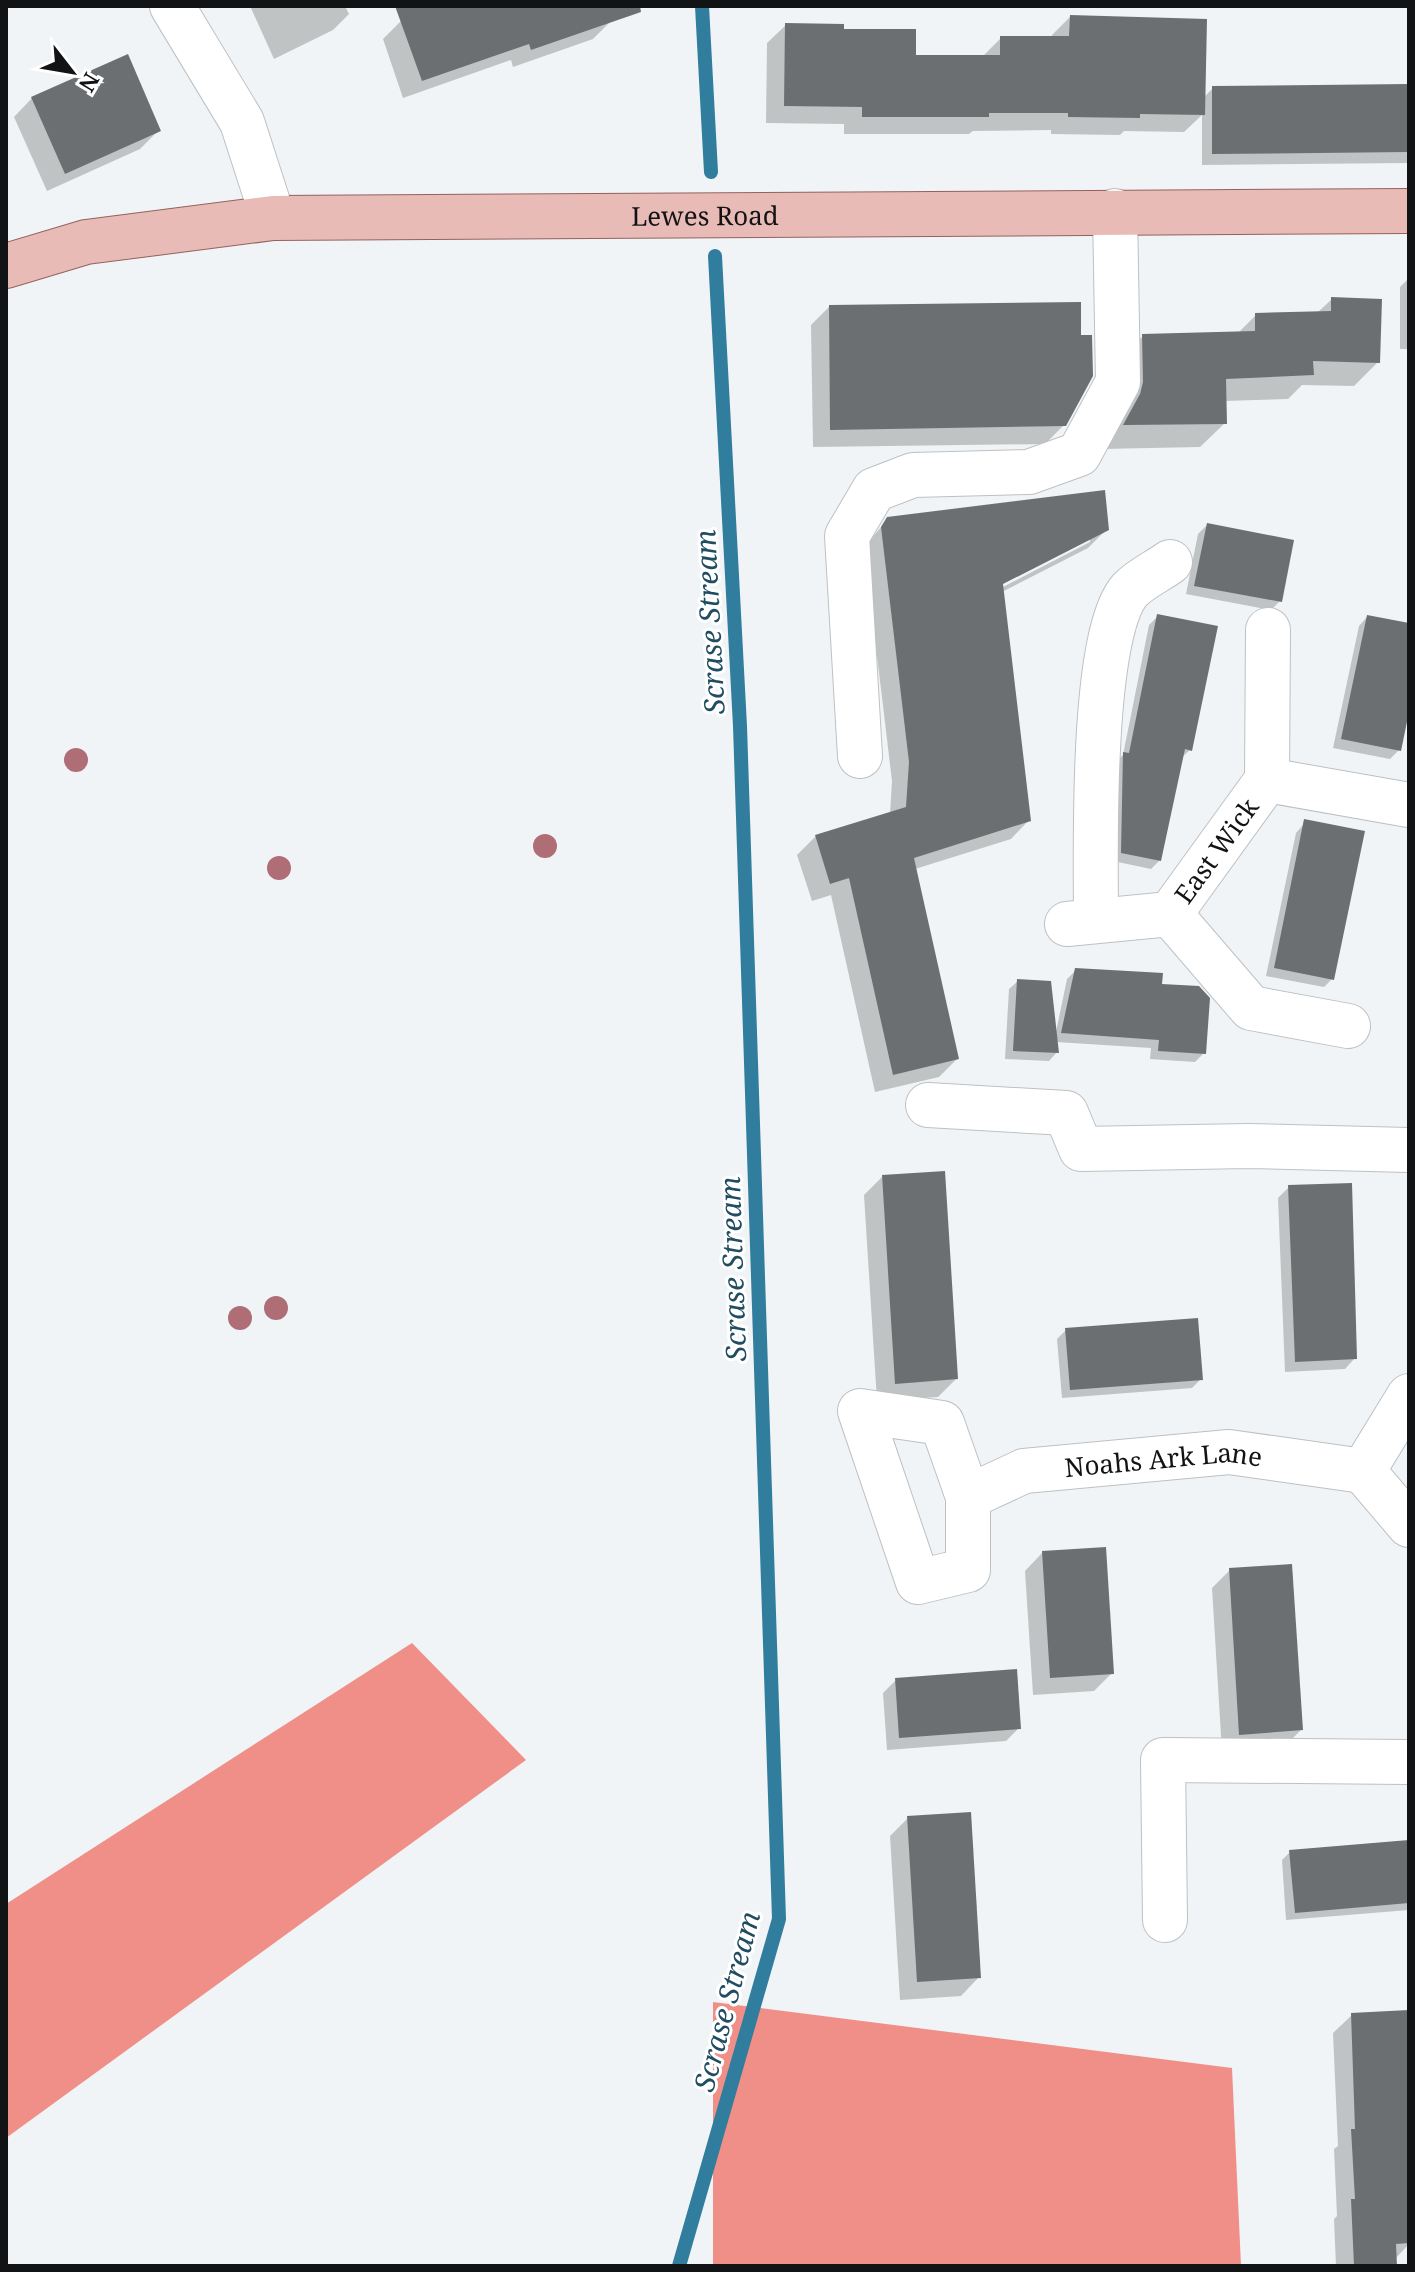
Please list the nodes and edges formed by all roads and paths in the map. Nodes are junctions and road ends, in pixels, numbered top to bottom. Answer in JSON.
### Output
{"nodes":[{"id":1,"x":172,"y":6,"type":"edge"},
{"id":2,"x":1115,"y":211,"type":"junction"},
{"id":3,"x":1409,"y":211,"type":"edge"},
{"id":4,"x":273,"y":218,"type":"junction"},
{"id":5,"x":6,"y":266,"type":"edge"},
{"id":6,"x":1170,"y":562,"type":"dead end"},
{"id":7,"x":1268,"y":630,"type":"dead end"},
{"id":8,"x":860,"y":756,"type":"dead end"},
{"id":9,"x":1267,"y":780,"type":"junction"},
{"id":10,"x":1409,"y":805,"type":"edge"},
{"id":11,"x":1170,"y":914,"type":"junction"},
{"id":12,"x":1348,"y":1026,"type":"dead end"},
{"id":13,"x":928,"y":1105,"type":"dead end"},
{"id":14,"x":1409,"y":1150,"type":"edge"},
{"id":15,"x":1409,"y":1396,"type":"edge"},
{"id":16,"x":1363,"y":1471,"type":"junction"},
{"id":17,"x":968,"y":1497,"type":"dead end"},
{"id":18,"x":1409,"y":1525,"type":"edge"},
{"id":19,"x":1409,"y":1762,"type":"edge"},
{"id":20,"x":1165,"y":1920,"type":"dead end"}],
"edges":[{"from":1,"to":4,"type":"street"},
{"from":2,"to":3,"type":"main road","name":"Lewes Road"},
{"from":2,"to":4,"type":"main road","name":"Lewes Road"},
{"from":2,"to":8,"type":"street"},
{"from":4,"to":5,"type":"main road","name":"Lewes Road"},
{"from":6,"to":11,"type":"street","name":"East Wick"},
{"from":7,"to":9,"type":"street","name":"East Wick"},
{"from":9,"to":10,"type":"street","name":"East Wick"},
{"from":9,"to":11,"type":"street","name":"East Wick"},
{"from":11,"to":12,"type":"street"},
{"from":13,"to":14,"type":"street"},
{"from":15,"to":16,"type":"street"},
{"from":16,"to":17,"type":"street","name":"Noahs Ark Lane"},
{"from":16,"to":18,"type":"street"},
{"from":19,"to":20,"type":"street"}]}
